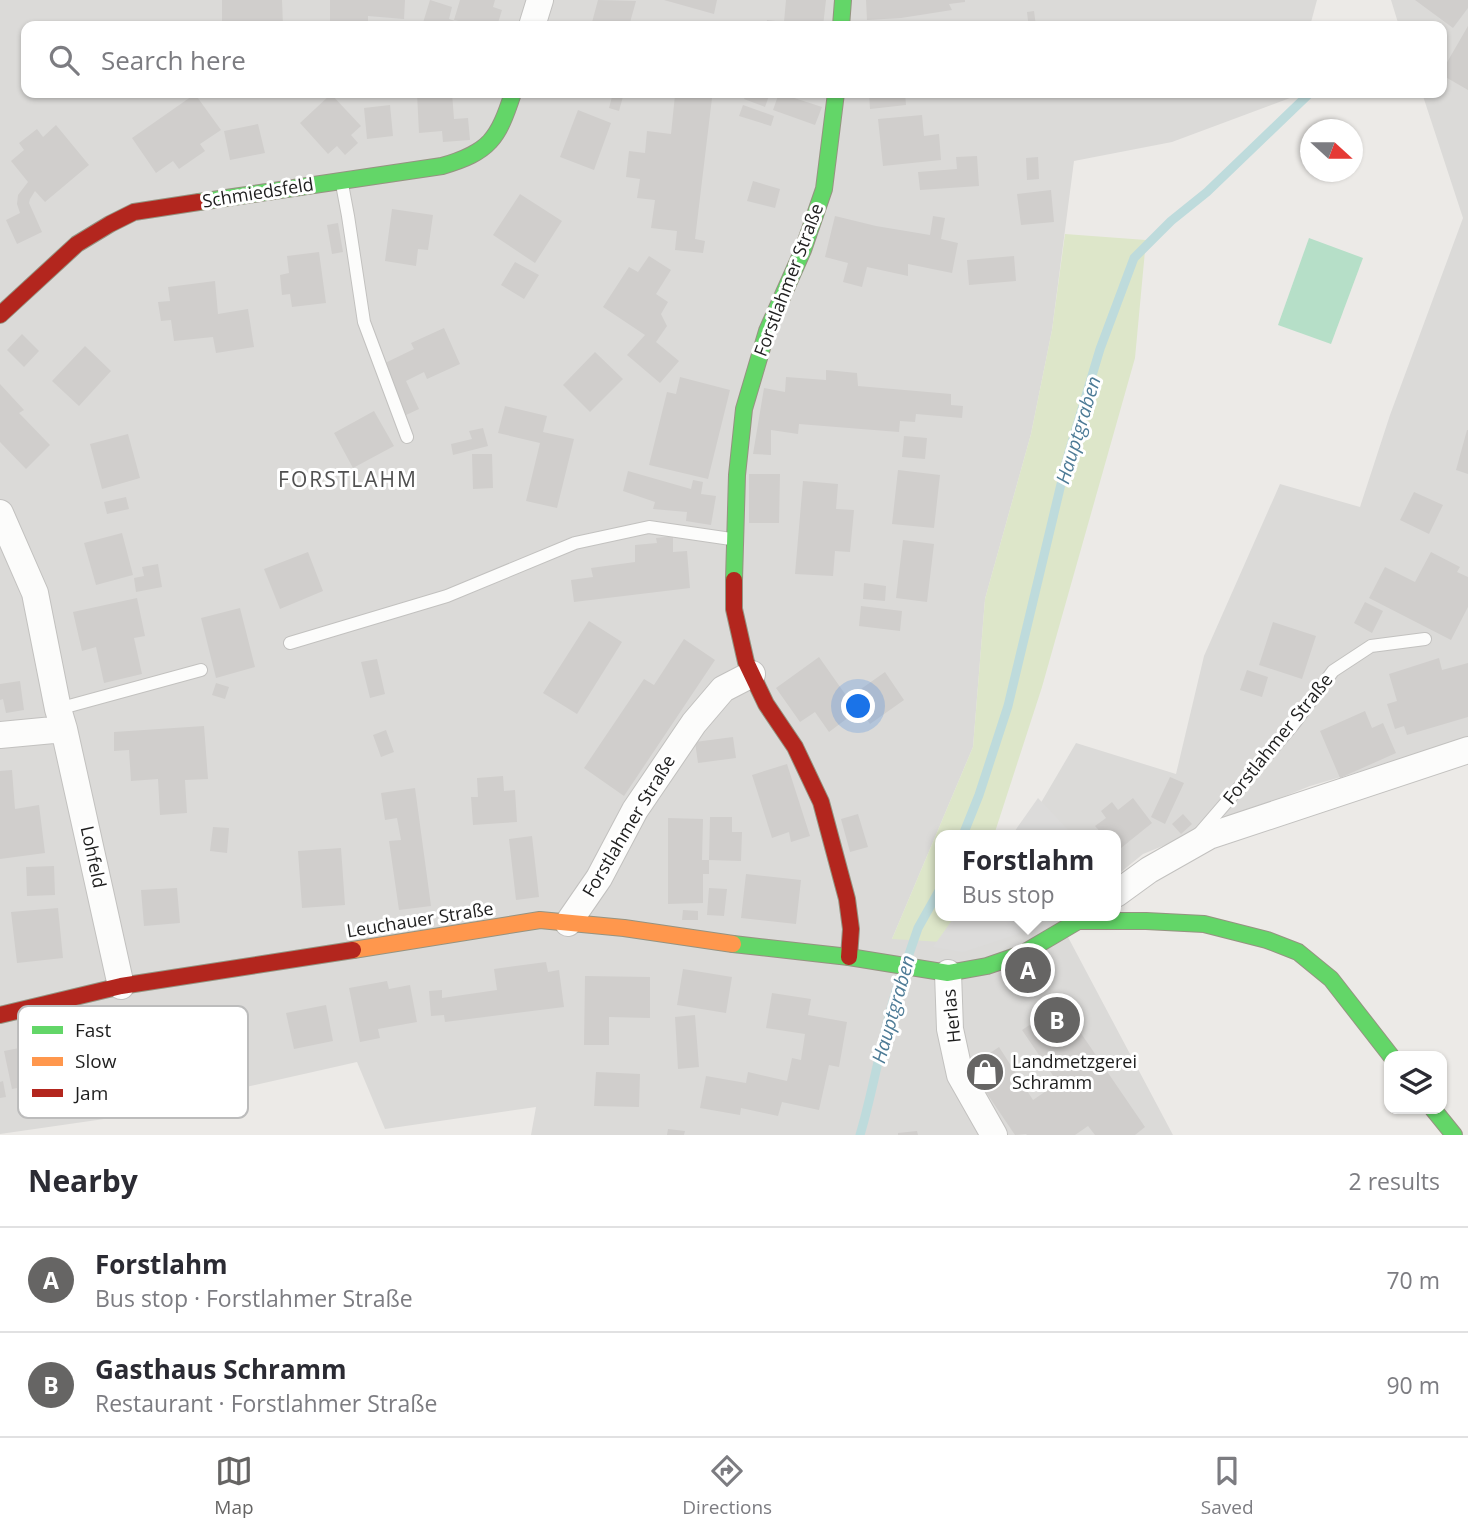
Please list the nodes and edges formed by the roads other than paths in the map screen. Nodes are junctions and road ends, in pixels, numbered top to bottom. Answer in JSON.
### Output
{"nodes":[{"id":1,"x":540,"y":0,"type":"edge"},
{"id":2,"x":843,"y":0,"type":"edge"},
{"id":3,"x":534,"y":21,"type":"edge"},
{"id":4,"x":841,"y":21,"type":"edge"},
{"id":5,"x":512,"y":98,"type":"edge"},
{"id":6,"x":835,"y":98,"type":"edge"},
{"id":7,"x":341,"y":181,"type":"junction"},
{"id":8,"x":0,"y":315,"type":"edge"},
{"id":9,"x":407,"y":438,"type":"dead end"},
{"id":10,"x":0,"y":513,"type":"edge"},
{"id":11,"x":734,"y":539,"type":"junction"},
{"id":12,"x":1425,"y":639,"type":"dead end"},
{"id":13,"x":290,"y":643,"type":"dead end"},
{"id":14,"x":201,"y":670,"type":"dead end"},
{"id":15,"x":752,"y":674,"type":"junction"},
{"id":16,"x":61,"y":719,"type":"junction"},
{"id":17,"x":0,"y":735,"type":"edge"},
{"id":18,"x":1468,"y":750,"type":"edge"},
{"id":19,"x":1185,"y":850,"type":"junction"},
{"id":20,"x":1121,"y":890,"type":"edge"},
{"id":21,"x":1121,"y":920,"type":"edge"},
{"id":22,"x":1077,"y":921,"type":"edge"},
{"id":23,"x":568,"y":923,"type":"junction"},
{"id":24,"x":849,"y":957,"type":"junction"},
{"id":25,"x":948,"y":972,"type":"junction"},
{"id":26,"x":121,"y":986,"type":"junction"},
{"id":27,"x":38,"y":1006,"type":"edge"},
{"id":28,"x":18,"y":1011,"type":"edge"},
{"id":29,"x":0,"y":1015,"type":"edge"},
{"id":30,"x":1387,"y":1051,"type":"edge"},
{"id":31,"x":1437,"y":1114,"type":"edge"},
{"id":32,"x":994,"y":1135,"type":"edge"},
{"id":33,"x":1454,"y":1135,"type":"edge"}],
"edges":[{"from":1,"to":3,"type":"street"},
{"from":2,"to":4,"type":"street"},
{"from":5,"to":7,"type":"street","name":"Schmiedsfeld"},
{"from":6,"to":11,"type":"street","name":"Forstlahmer Straße"},
{"from":7,"to":8,"type":"street","name":"Schmiedsfeld"},
{"from":7,"to":9,"type":"lane"},
{"from":10,"to":16,"type":"street","name":"Lohfeld"},
{"from":11,"to":13,"type":"lane"},
{"from":11,"to":15,"type":"street","name":"Forstlahmer Straße"},
{"from":12,"to":19,"type":"lane","name":"Forstlahmer Straße"},
{"from":14,"to":16,"type":"lane"},
{"from":15,"to":23,"type":"street","name":"Forstlahmer Straße"},
{"from":15,"to":24,"type":"street","name":"Forstlahmer Straße"},
{"from":16,"to":17,"type":"street"},
{"from":16,"to":26,"type":"street","name":"Lohfeld"},
{"from":18,"to":19,"type":"street","name":"Forstlahmer Straße"},
{"from":19,"to":20,"type":"street","name":"Forstlahmer Straße"},
{"from":21,"to":30,"type":"street"},
{"from":22,"to":25,"type":"street"},
{"from":23,"to":24,"type":"street","name":"Leuchauer Straße"},
{"from":23,"to":26,"type":"street","name":"Leuchauer Straße"},
{"from":24,"to":25,"type":"street"},
{"from":25,"to":32,"type":"street","name":"Herlas"},
{"from":26,"to":27,"type":"street","name":"Leuchauer Straße"},
{"from":28,"to":29,"type":"street","name":"Leuchauer Straße"},
{"from":31,"to":33,"type":"street"}]}
